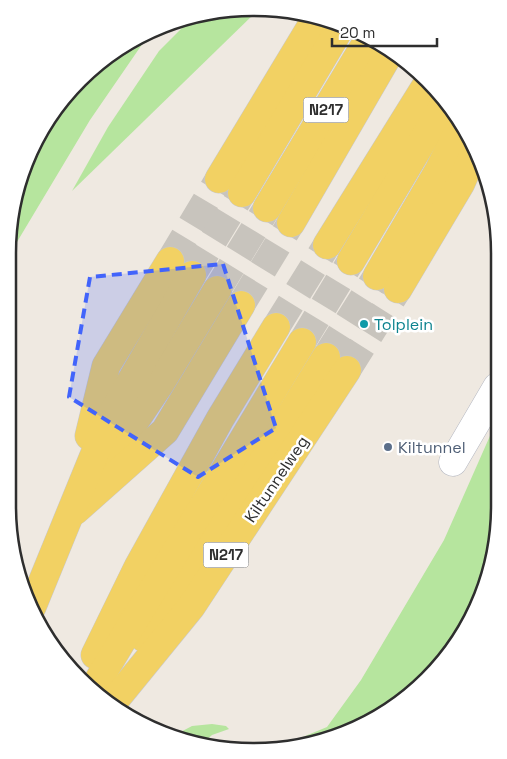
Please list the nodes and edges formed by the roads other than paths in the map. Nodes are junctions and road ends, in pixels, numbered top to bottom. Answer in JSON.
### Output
{"nodes":[{"id":1,"x":313,"y":24,"type":"edge"},
{"id":2,"x":338,"y":32,"type":"edge"},
{"id":3,"x":365,"y":45,"type":"edge"},
{"id":4,"x":387,"y":57,"type":"edge"},
{"id":5,"x":424,"y":89,"type":"edge"},
{"id":6,"x":442,"y":109,"type":"edge"},
{"id":7,"x":458,"y":133,"type":"edge"},
{"id":8,"x":471,"y":160,"type":"edge"},
{"id":9,"x":219,"y":179,"type":"tunnel mouth"},
{"id":10,"x":242,"y":193,"type":"tunnel mouth"},
{"id":11,"x":267,"y":208,"type":"tunnel mouth"},
{"id":12,"x":291,"y":223,"type":"tunnel mouth"},
{"id":13,"x":327,"y":245,"type":"tunnel mouth"},
{"id":14,"x":351,"y":261,"type":"tunnel mouth"},
{"id":15,"x":181,"y":268,"type":"tunnel mouth"},
{"id":16,"x":217,"y":290,"type":"tunnel mouth"},
{"id":17,"x":241,"y":305,"type":"tunnel mouth"},
{"id":18,"x":276,"y":327,"type":"tunnel mouth"},
{"id":19,"x":302,"y":342,"type":"tunnel mouth"},
{"id":20,"x":491,"y":397,"type":"edge"},
{"id":21,"x":453,"y":462,"type":"dead end"},
{"id":22,"x":71,"y":515,"type":"junction"},
{"id":23,"x":35,"y":599,"type":"edge"},
{"id":24,"x":86,"y":673,"type":"edge"},
{"id":25,"x":97,"y":684,"type":"edge"},
{"id":26,"x":106,"y":692,"type":"edge"},
{"id":27,"x":116,"y":699,"type":"edge"}],
"edges":[{"from":1,"to":9,"type":"main road"},
{"from":2,"to":10,"type":"main road","number":"N217"},
{"from":3,"to":11,"type":"main road","number":"N217"},
{"from":4,"to":12,"type":"main road","number":"N217"},
{"from":5,"to":13,"type":"main road"},
{"from":6,"to":14,"type":"main road"},
{"from":7,"to":8,"type":"main road"},
{"from":15,"to":22,"type":"main road"},
{"from":16,"to":22,"type":"main road"},
{"from":17,"to":22,"type":"main road"},
{"from":18,"to":24,"type":"main road"},
{"from":19,"to":25,"type":"main road","number":"N217"},
{"from":20,"to":21,"type":"street"},
{"from":22,"to":23,"type":"main road"},
{"from":26,"to":27,"type":"main road","name":"Kiltunnelweg","number":"N217"}]}
